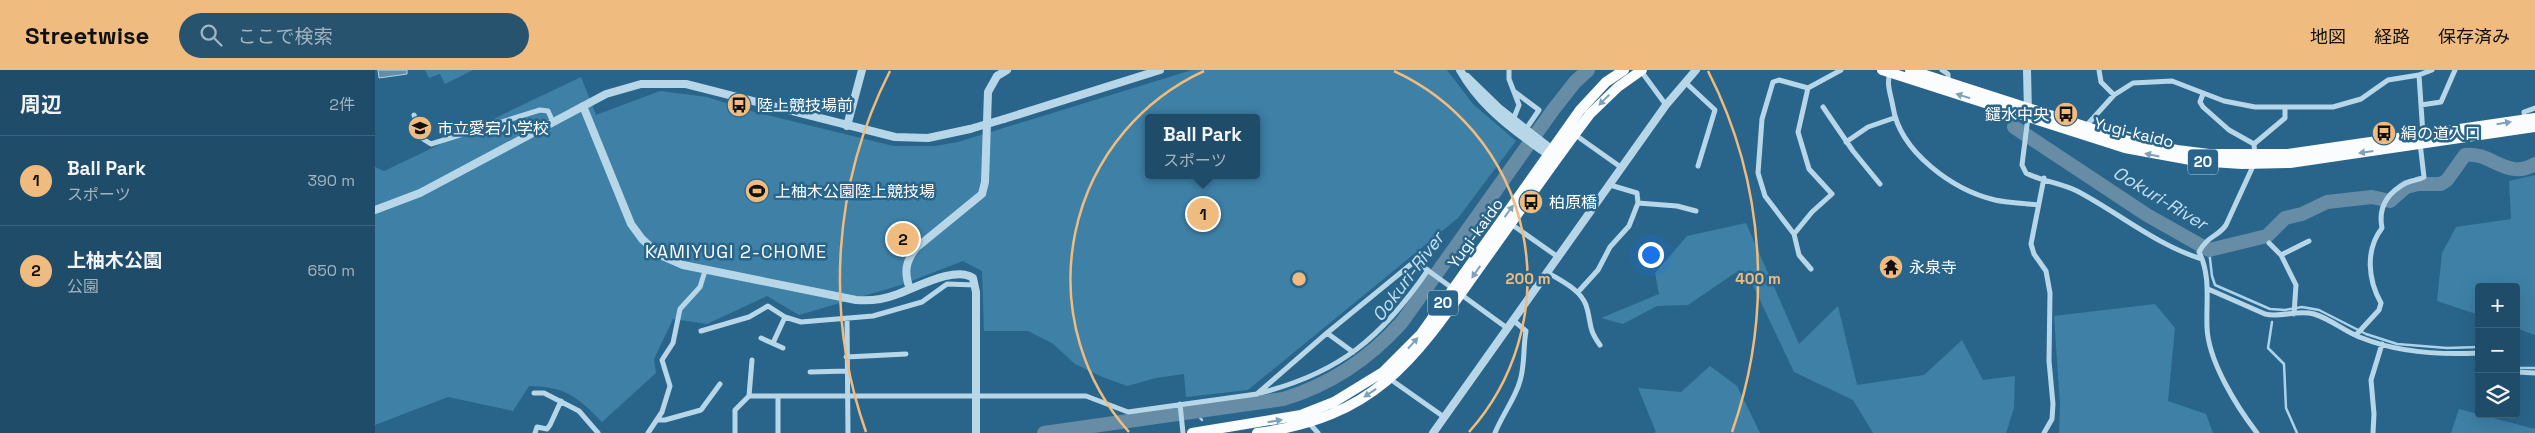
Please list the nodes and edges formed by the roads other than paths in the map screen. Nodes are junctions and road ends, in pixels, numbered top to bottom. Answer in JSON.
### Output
{"nodes":[{"id":1,"x":862,"y":70,"type":"edge"},
{"id":2,"x":1007,"y":70,"type":"edge"},
{"id":3,"x":1160,"y":70,"type":"edge"},
{"id":4,"x":1460,"y":70,"type":"edge"},
{"id":5,"x":1509,"y":70,"type":"edge"},
{"id":6,"x":1622,"y":70,"type":"edge"},
{"id":7,"x":1642,"y":70,"type":"edge"},
{"id":8,"x":1696,"y":70,"type":"edge"},
{"id":9,"x":1841,"y":70,"type":"edge"},
{"id":10,"x":1910,"y":70,"type":"edge"},
{"id":11,"x":1942,"y":70,"type":"edge"},
{"id":12,"x":2027,"y":70,"type":"edge"},
{"id":13,"x":2099,"y":70,"type":"edge"},
{"id":14,"x":2432,"y":70,"type":"edge"},
{"id":15,"x":2455,"y":70,"type":"edge"},
{"id":16,"x":1887,"y":71,"type":"edge"},
{"id":17,"x":1140,"y":73,"type":"edge"},
{"id":18,"x":2419,"y":75,"type":"junction"},
{"id":19,"x":1685,"y":82,"type":"junction"},
{"id":20,"x":1948,"y":82,"type":"junction"},
{"id":21,"x":1808,"y":88,"type":"junction"},
{"id":22,"x":1515,"y":92,"type":"junction"},
{"id":23,"x":2203,"y":94,"type":"junction"},
{"id":24,"x":2114,"y":96,"type":"junction"},
{"id":25,"x":1666,"y":105,"type":"junction"},
{"id":26,"x":2421,"y":105,"type":"junction"},
{"id":27,"x":583,"y":106,"type":"junction"},
{"id":28,"x":1823,"y":107,"type":"dead end"},
{"id":29,"x":2285,"y":108,"type":"junction"},
{"id":30,"x":2535,"y":108,"type":"edge"},
{"id":31,"x":414,"y":115,"type":"dead end"},
{"id":32,"x":1895,"y":118,"type":"junction"},
{"id":33,"x":2028,"y":118,"type":"junction"},
{"id":34,"x":2530,"y":119,"type":"edge"},
{"id":35,"x":1513,"y":120,"type":"junction"},
{"id":36,"x":553,"y":122,"type":"junction"},
{"id":37,"x":847,"y":126,"type":"junction"},
{"id":38,"x":2085,"y":126,"type":"junction"},
{"id":39,"x":2535,"y":127,"type":"edge"},
{"id":40,"x":1527,"y":133,"type":"junction"},
{"id":41,"x":1575,"y":134,"type":"junction"},
{"id":42,"x":2422,"y":140,"type":"junction"},
{"id":43,"x":1846,"y":142,"type":"junction"},
{"id":44,"x":2254,"y":144,"type":"junction"},
{"id":45,"x":1553,"y":154,"type":"junction"},
{"id":46,"x":2255,"y":160,"type":"junction"},
{"id":47,"x":1698,"y":166,"type":"dead end"},
{"id":48,"x":1622,"y":168,"type":"junction"},
{"id":49,"x":2044,"y":178,"type":"junction"},
{"id":50,"x":1610,"y":184,"type":"junction"},
{"id":51,"x":1880,"y":184,"type":"dead end"},
{"id":52,"x":1638,"y":203,"type":"junction"},
{"id":53,"x":2037,"y":205,"type":"junction"},
{"id":54,"x":375,"y":210,"type":"edge"},
{"id":55,"x":1696,"y":211,"type":"dead end"},
{"id":56,"x":1511,"y":224,"type":"junction"},
{"id":57,"x":1795,"y":234,"type":"junction"},
{"id":58,"x":2309,"y":242,"type":"dead end"},
{"id":59,"x":2269,"y":243,"type":"dead end"},
{"id":60,"x":2281,"y":255,"type":"junction"},
{"id":61,"x":1558,"y":257,"type":"junction"},
{"id":62,"x":2202,"y":259,"type":"junction"},
{"id":63,"x":1811,"y":269,"type":"dead end"},
{"id":64,"x":705,"y":271,"type":"junction"},
{"id":65,"x":1429,"y":271,"type":"junction"},
{"id":66,"x":1547,"y":272,"type":"junction"},
{"id":67,"x":976,"y":284,"type":"junction"},
{"id":68,"x":910,"y":289,"type":"junction"},
{"id":69,"x":2208,"y":289,"type":"junction"},
{"id":70,"x":1457,"y":291,"type":"junction"},
{"id":71,"x":1578,"y":292,"type":"junction"},
{"id":72,"x":2294,"y":313,"type":"junction"},
{"id":73,"x":785,"y":317,"type":"junction"},
{"id":74,"x":847,"y":318,"type":"junction"},
{"id":75,"x":1513,"y":320,"type":"junction"},
{"id":76,"x":1507,"y":328,"type":"junction"},
{"id":77,"x":701,"y":331,"type":"dead end"},
{"id":78,"x":1327,"y":333,"type":"junction"},
{"id":79,"x":2356,"y":335,"type":"junction"},
{"id":80,"x":761,"y":338,"type":"dead end"},
{"id":81,"x":773,"y":343,"type":"junction"},
{"id":82,"x":2382,"y":344,"type":"junction"},
{"id":83,"x":1600,"y":345,"type":"dead end"},
{"id":84,"x":783,"y":348,"type":"dead end"},
{"id":85,"x":1353,"y":352,"type":"junction"},
{"id":86,"x":2475,"y":353,"type":"edge"},
{"id":87,"x":905,"y":354,"type":"dead end"},
{"id":88,"x":846,"y":357,"type":"junction"},
{"id":89,"x":752,"y":360,"type":"dead end"},
{"id":90,"x":847,"y":371,"type":"junction"},
{"id":91,"x":810,"y":372,"type":"dead end"},
{"id":92,"x":2520,"y":372,"type":"edge"},
{"id":93,"x":2535,"y":373,"type":"edge"},
{"id":94,"x":1390,"y":379,"type":"junction"},
{"id":95,"x":720,"y":384,"type":"dead end"},
{"id":96,"x":534,"y":393,"type":"dead end"},
{"id":97,"x":1257,"y":394,"type":"junction"},
{"id":98,"x":847,"y":395,"type":"junction"},
{"id":99,"x":749,"y":396,"type":"junction"},
{"id":100,"x":778,"y":396,"type":"junction"},
{"id":101,"x":976,"y":396,"type":"junction"},
{"id":102,"x":561,"y":402,"type":"junction"},
{"id":103,"x":1179,"y":405,"type":"junction"},
{"id":104,"x":1444,"y":417,"type":"junction"},
{"id":105,"x":657,"y":420,"type":"junction"},
{"id":106,"x":1309,"y":423,"type":"junction"},
{"id":107,"x":595,"y":432,"type":"edge"},
{"id":108,"x":535,"y":433,"type":"edge"},
{"id":109,"x":649,"y":433,"type":"edge"},
{"id":110,"x":735,"y":433,"type":"edge"},
{"id":111,"x":779,"y":433,"type":"edge"},
{"id":112,"x":848,"y":433,"type":"edge"},
{"id":113,"x":976,"y":433,"type":"edge"},
{"id":114,"x":1183,"y":433,"type":"edge"},
{"id":115,"x":1192,"y":433,"type":"edge"},
{"id":116,"x":1257,"y":433,"type":"edge"},
{"id":117,"x":1318,"y":433,"type":"edge"},
{"id":118,"x":1433,"y":433,"type":"edge"},
{"id":119,"x":1495,"y":433,"type":"edge"},
{"id":120,"x":2044,"y":433,"type":"edge"},
{"id":121,"x":2257,"y":433,"type":"edge"},
{"id":122,"x":2373,"y":433,"type":"edge"}],
"edges":[{"from":1,"to":37,"type":"street"},
{"from":2,"to":68,"type":"street"},
{"from":3,"to":17,"type":"street"},
{"from":4,"to":35,"type":"street"},
{"from":4,"to":40,"type":"street"},
{"from":5,"to":22,"type":"street"},
{"from":6,"to":45,"type":"main road","name":"Yugi-kaido","number":"20"},
{"from":7,"to":25,"type":"street"},
{"from":7,"to":41,"type":"main road","name":"Yugi-kaido","number":"20","one_way":true},
{"from":8,"to":19,"type":"street"},
{"from":9,"to":21,"type":"street"},
{"from":10,"to":20,"type":"main road","name":"Yugi-kaido","number":"20"},
{"from":11,"to":20,"type":"street"},
{"from":12,"to":33,"type":"street"},
{"from":13,"to":24,"type":"street"},
{"from":14,"to":18,"type":"street"},
{"from":15,"to":26,"type":"street"},
{"from":16,"to":32,"type":"street"},
{"from":33,"to":16,"type":"main road","name":"Yugi-kaido","number":"20","one_way":true},
{"from":17,"to":37,"type":"street","bridge":true},
{"from":18,"to":26,"type":"street"},
{"from":18,"to":29,"type":"street"},
{"from":19,"to":25,"type":"street"},
{"from":19,"to":47,"type":"street"},
{"from":20,"to":33,"type":"main road","name":"Yugi-kaido","number":"20"},
{"from":21,"to":57,"type":"street"},
{"from":21,"to":57,"type":"street"},
{"from":22,"to":35,"type":"street"},
{"from":22,"to":40,"type":"street"},
{"from":23,"to":24,"type":"street"},
{"from":23,"to":29,"type":"street"},
{"from":23,"to":44,"type":"street"},
{"from":24,"to":38,"type":"street"},
{"from":25,"to":48,"type":"street"},
{"from":26,"to":42,"type":"street"},
{"from":27,"to":36,"type":"street"},
{"from":27,"to":37,"type":"street"},
{"from":27,"to":64,"type":"street"},
{"from":28,"to":43,"type":"street"},
{"from":29,"to":44,"type":"street"},
{"from":30,"to":34,"type":"street"},
{"from":31,"to":36,"type":"street"},
{"from":32,"to":43,"type":"street"},
{"from":32,"to":53,"type":"street"},
{"from":33,"to":38,"type":"main road","name":"Yugi-kaido","number":"20"},
{"from":46,"to":33,"type":"main road","name":"Yugi-kaido","number":"20","one_way":true},
{"from":33,"to":49,"type":"street"},
{"from":42,"to":34,"type":"main road","name":"Yugi-kaido","number":"20","one_way":true},
{"from":35,"to":40,"type":"street"},
{"from":36,"to":54,"type":"street"},
{"from":38,"to":46,"type":"main road","name":"Yugi-kaido","number":"20"},
{"from":39,"to":42,"type":"main road","name":"Yugi-kaido","number":"20"},
{"from":40,"to":45,"type":"street"},
{"from":41,"to":45,"type":"main road","name":"Yugi-kaido","number":"20"},
{"from":41,"to":48,"type":"street"},
{"from":42,"to":46,"type":"main road","name":"Yugi-kaido","number":"20"},
{"from":42,"to":79,"type":"street"},
{"from":43,"to":51,"type":"street"},
{"from":44,"to":46,"type":"street"},
{"from":45,"to":56,"type":"main road","name":"Yugi-kaido","number":"20"},
{"from":70,"to":45,"type":"main road","name":"Yugi-kaido","number":"20","one_way":true},
{"from":46,"to":62,"type":"street"},
{"from":48,"to":50,"type":"street"},
{"from":49,"to":53,"type":"street"},
{"from":49,"to":62,"type":"street"},
{"from":50,"to":52,"type":"street"},
{"from":50,"to":61,"type":"street"},
{"from":52,"to":55,"type":"street"},
{"from":52,"to":71,"type":"street"},
{"from":53,"to":120,"type":"street"},
{"from":56,"to":61,"type":"street"},
{"from":56,"to":70,"type":"main road","name":"Yugi-kaido","number":"20","one_way":true},
{"from":57,"to":63,"type":"street"},
{"from":58,"to":60,"type":"street"},
{"from":59,"to":60,"type":"street"},
{"from":60,"to":72,"type":"street"},
{"from":61,"to":66,"type":"street"},
{"from":62,"to":69,"type":"street"},
{"from":64,"to":68,"type":"street"},
{"from":64,"to":105,"type":"street"},
{"from":65,"to":70,"type":"street"},
{"from":65,"to":78,"type":"street"},
{"from":65,"to":85,"type":"street"},
{"from":66,"to":71,"type":"street"},
{"from":66,"to":75,"type":"street"},
{"from":67,"to":68,"type":"street"},
{"from":67,"to":74,"type":"street"},
{"from":67,"to":101,"type":"street"},
{"from":69,"to":72,"type":"street"},
{"from":69,"to":121,"type":"street"},
{"from":70,"to":76,"type":"street"},
{"from":70,"to":94,"type":"main road","name":"Yugi-kaido","number":"20"},
{"from":115,"to":70,"type":"main road","name":"Yugi-kaido","number":"20","one_way":true},
{"from":71,"to":83,"type":"street"},
{"from":72,"to":79,"type":"street"},
{"from":73,"to":74,"type":"street"},
{"from":73,"to":77,"type":"street"},
{"from":73,"to":81,"type":"street"},
{"from":74,"to":88,"type":"street"},
{"from":75,"to":76,"type":"street"},
{"from":75,"to":119,"type":"street"},
{"from":76,"to":104,"type":"street"},
{"from":78,"to":85,"type":"street"},
{"from":78,"to":97,"type":"street"},
{"from":79,"to":82,"type":"street"},
{"from":80,"to":81,"type":"street"},
{"from":81,"to":84,"type":"street"},
{"from":82,"to":86,"type":"street"},
{"from":82,"to":122,"type":"street"},
{"from":85,"to":97,"type":"street"},
{"from":87,"to":88,"type":"street"},
{"from":88,"to":90,"type":"street"},
{"from":89,"to":99,"type":"street"},
{"from":90,"to":91,"type":"street"},
{"from":90,"to":98,"type":"street"},
{"from":92,"to":93,"type":"street"},
{"from":94,"to":104,"type":"street"},
{"from":94,"to":106,"type":"main road","name":"Yugi-kaido","number":"20","one_way":true},
{"from":95,"to":105,"type":"street"},
{"from":96,"to":102,"type":"street"},
{"from":97,"to":103,"type":"street"},
{"from":98,"to":100,"type":"street"},
{"from":98,"to":101,"type":"street"},
{"from":98,"to":112,"type":"street"},
{"from":99,"to":100,"type":"street"},
{"from":99,"to":110,"type":"street"},
{"from":100,"to":111,"type":"street"},
{"from":101,"to":103,"type":"street"},
{"from":101,"to":113,"type":"street"},
{"from":102,"to":107,"type":"street"},
{"from":102,"to":108,"type":"street"},
{"from":103,"to":114,"type":"street"},
{"from":104,"to":118,"type":"street"},
{"from":105,"to":109,"type":"street"},
{"from":106,"to":116,"type":"main road","name":"Yugi-kaido","number":"20"},
{"from":106,"to":117,"type":"street"}]}
